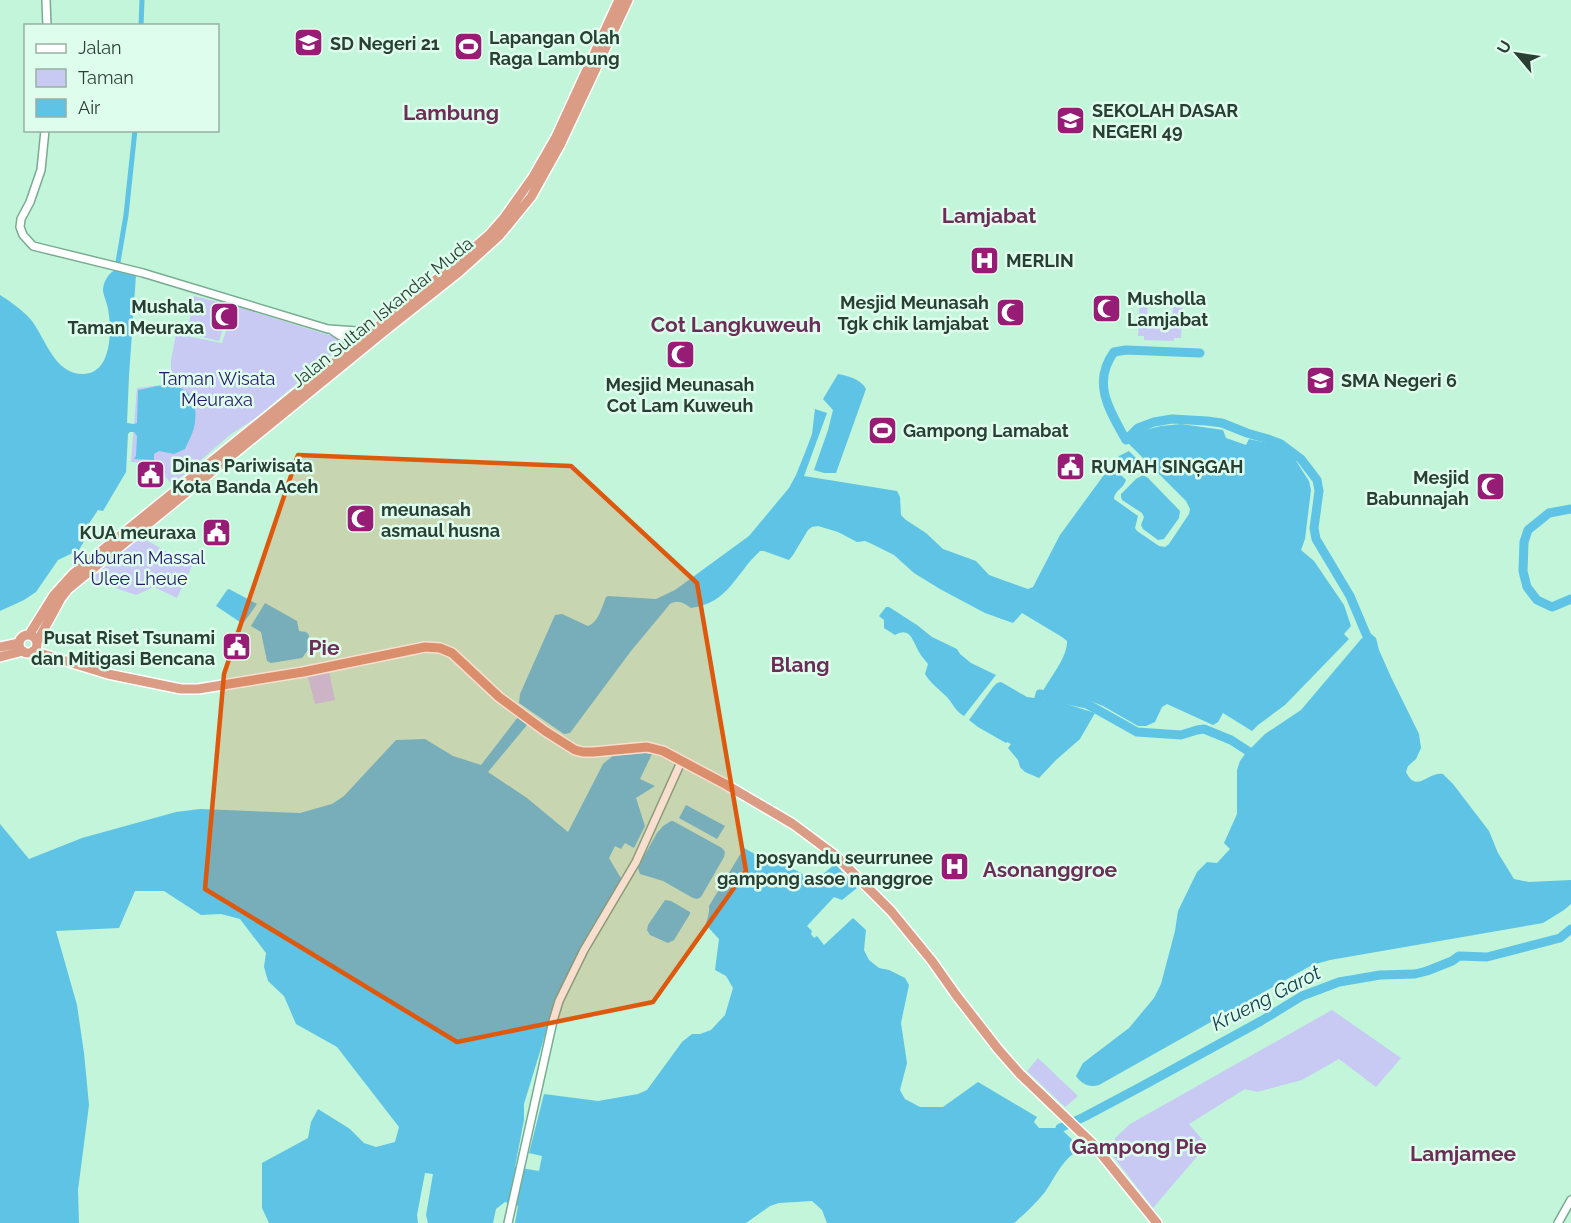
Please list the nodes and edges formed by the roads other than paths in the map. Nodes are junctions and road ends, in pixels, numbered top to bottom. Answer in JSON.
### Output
{"nodes":[{"id":1,"x":46,"y":0,"type":"edge"},
{"id":2,"x":619,"y":0,"type":"edge"},
{"id":3,"x":628,"y":0,"type":"edge"},
{"id":4,"x":47,"y":24,"type":"edge"},
{"id":5,"x":45,"y":132,"type":"edge"},
{"id":6,"x":328,"y":328,"type":"junction"},
{"id":7,"x":376,"y":328,"type":"junction"},
{"id":8,"x":350,"y":350,"type":"junction"},
{"id":9,"x":29,"y":635,"type":"junction"},
{"id":10,"x":0,"y":647,"type":"edge"},
{"id":11,"x":21,"y":647,"type":"junction"},
{"id":12,"x":35,"y":647,"type":"junction"},
{"id":13,"x":0,"y":657,"type":"edge"},
{"id":14,"x":681,"y":762,"type":"junction"},
{"id":15,"x":1571,"y":1200,"type":"edge"},
{"id":16,"x":508,"y":1223,"type":"edge"},
{"id":17,"x":1157,"y":1223,"type":"edge"},
{"id":18,"x":1558,"y":1223,"type":"edge"}],
"edges":[{"from":1,"to":4,"type":"street"},
{"from":2,"to":7,"type":"highway","name":"Jalan Sultan Iskandar Muda"},
{"from":3,"to":12,"type":"highway","name":"Jalan Sultan Iskandar Muda"},
{"from":5,"to":6,"type":"street"},
{"from":6,"to":7,"type":"street"},
{"from":6,"to":8,"type":"street"},
{"from":7,"to":8,"type":"highway","name":"Jalan Sultan Iskandar Muda"},
{"from":8,"to":9,"type":"highway","name":"Jalan Sultan Iskandar Muda"},
{"from":9,"to":11,"type":"highway"},
{"from":9,"to":12,"type":"highway"},
{"from":10,"to":11,"type":"highway"},
{"from":11,"to":12,"type":"highway"},
{"from":11,"to":13,"type":"highway"},
{"from":12,"to":14,"type":"highway"},
{"from":14,"to":16,"type":"street"},
{"from":14,"to":17,"type":"highway"},
{"from":15,"to":18,"type":"street"}]}
